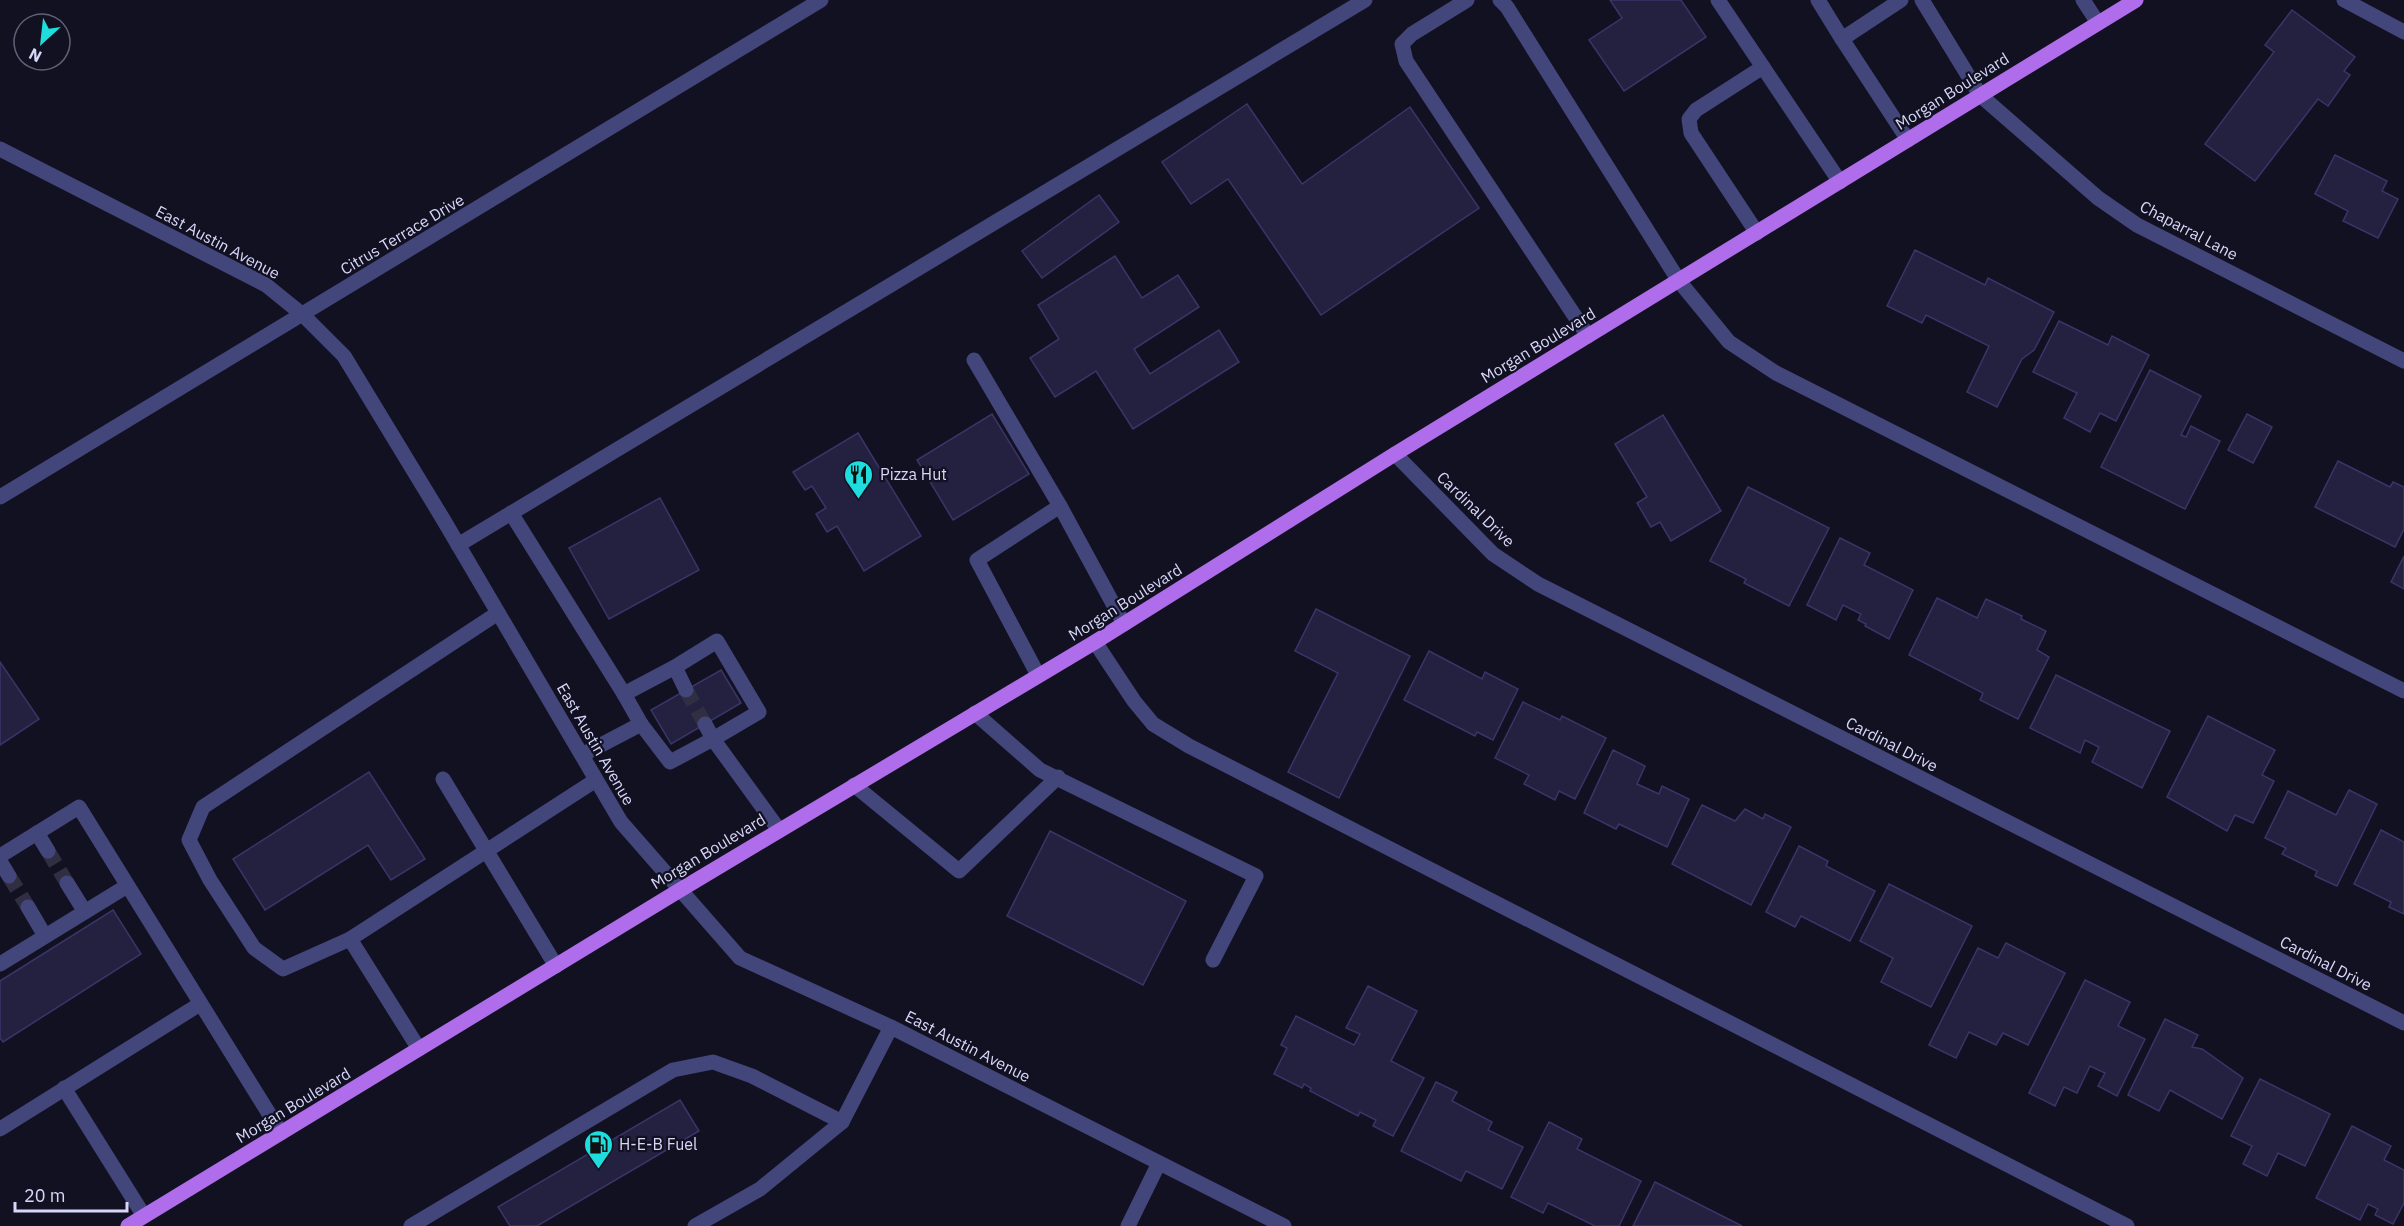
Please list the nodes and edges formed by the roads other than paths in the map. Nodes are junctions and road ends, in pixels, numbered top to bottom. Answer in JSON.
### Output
{"nodes":[{"id":1,"x":821,"y":0,"type":"edge"},
{"id":2,"x":1365,"y":0,"type":"edge"},
{"id":3,"x":1467,"y":0,"type":"edge"},
{"id":4,"x":1500,"y":0,"type":"edge"},
{"id":5,"x":1718,"y":0,"type":"edge"},
{"id":6,"x":1818,"y":0,"type":"edge"},
{"id":7,"x":1901,"y":0,"type":"edge"},
{"id":8,"x":1922,"y":0,"type":"edge"},
{"id":9,"x":2083,"y":0,"type":"edge"},
{"id":10,"x":2136,"y":0,"type":"edge"},
{"id":11,"x":2344,"y":0,"type":"edge"},
{"id":12,"x":2098,"y":23,"type":"junction"},
{"id":13,"x":2404,"y":32,"type":"edge"},
{"id":14,"x":1842,"y":39,"type":"junction"},
{"id":15,"x":1763,"y":67,"type":"junction"},
{"id":16,"x":1980,"y":95,"type":"junction"},
{"id":17,"x":1908,"y":140,"type":"junction"},
{"id":18,"x":0,"y":149,"type":"edge"},
{"id":19,"x":1840,"y":182,"type":"junction"},
{"id":20,"x":1756,"y":233,"type":"junction"},
{"id":21,"x":1679,"y":281,"type":"junction"},
{"id":22,"x":303,"y":315,"type":"junction"},
{"id":23,"x":1588,"y":336,"type":"junction"},
{"id":24,"x":974,"y":360,"type":"dead end"},
{"id":25,"x":2404,"y":361,"type":"edge"},
{"id":26,"x":1395,"y":454,"type":"junction"},
{"id":27,"x":0,"y":497,"type":"edge"},
{"id":28,"x":1060,"y":506,"type":"junction"},
{"id":29,"x":511,"y":513,"type":"junction"},
{"id":30,"x":458,"y":545,"type":"junction"},
{"id":31,"x":498,"y":613,"type":"junction"},
{"id":32,"x":1124,"y":624,"type":"junction"},
{"id":33,"x":1095,"y":642,"type":"junction"},
{"id":34,"x":675,"y":667,"type":"junction"},
{"id":35,"x":1038,"y":675,"type":"junction"},
{"id":36,"x":686,"y":690,"type":"tunnel mouth"},
{"id":37,"x":2404,"y":691,"type":"edge"},
{"id":38,"x":624,"y":694,"type":"junction"},
{"id":39,"x":975,"y":713,"type":"junction"},
{"id":40,"x":641,"y":724,"type":"junction"},
{"id":41,"x":705,"y":724,"type":"tunnel mouth"},
{"id":42,"x":713,"y":739,"type":"junction"},
{"id":43,"x":582,"y":755,"type":"junction"},
{"id":44,"x":1058,"y":777,"type":"junction"},
{"id":45,"x":443,"y":779,"type":"dead end"},
{"id":46,"x":596,"y":780,"type":"junction"},
{"id":47,"x":854,"y":785,"type":"junction"},
{"id":48,"x":779,"y":830,"type":"junction"},
{"id":49,"x":37,"y":833,"type":"junction"},
{"id":50,"x":487,"y":850,"type":"junction"},
{"id":51,"x":48,"y":851,"type":"tunnel mouth"},
{"id":52,"x":0,"y":856,"type":"edge"},
{"id":53,"x":0,"y":861,"type":"edge"},
{"id":54,"x":9,"y":876,"type":"tunnel mouth"},
{"id":55,"x":67,"y":883,"type":"tunnel mouth"},
{"id":56,"x":127,"y":886,"type":"junction"},
{"id":57,"x":680,"y":890,"type":"junction"},
{"id":58,"x":28,"y":907,"type":"tunnel mouth"},
{"id":59,"x":85,"y":912,"type":"junction"},
{"id":60,"x":45,"y":936,"type":"junction"},
{"id":61,"x":350,"y":939,"type":"junction"},
{"id":62,"x":2,"y":958,"type":"edge"},
{"id":63,"x":1213,"y":960,"type":"dead end"},
{"id":64,"x":556,"y":966,"type":"junction"},
{"id":65,"x":200,"y":1004,"type":"junction"},
{"id":66,"x":2404,"y":1023,"type":"edge"},
{"id":67,"x":891,"y":1027,"type":"junction"},
{"id":68,"x":418,"y":1049,"type":"junction"},
{"id":69,"x":64,"y":1088,"type":"junction"},
{"id":70,"x":842,"y":1122,"type":"junction"},
{"id":71,"x":0,"y":1129,"type":"edge"},
{"id":72,"x":281,"y":1133,"type":"junction"},
{"id":73,"x":1160,"y":1163,"type":"junction"},
{"id":74,"x":144,"y":1216,"type":"junction"},
{"id":75,"x":128,"y":1226,"type":"edge"},
{"id":76,"x":411,"y":1226,"type":"edge"},
{"id":77,"x":695,"y":1226,"type":"edge"},
{"id":78,"x":1128,"y":1226,"type":"edge"},
{"id":79,"x":1284,"y":1226,"type":"edge"},
{"id":80,"x":2127,"y":1226,"type":"edge"}],
"edges":[{"from":1,"to":22,"type":"street","name":"Citrus Terrace Drive"},
{"from":2,"to":29,"type":"street"},
{"from":3,"to":23,"type":"street"},
{"from":4,"to":21,"type":"street"},
{"from":5,"to":15,"type":"street"},
{"from":6,"to":14,"type":"street"},
{"from":7,"to":14,"type":"street"},
{"from":8,"to":16,"type":"street","name":"Chaparral Lane"},
{"from":9,"to":12,"type":"street"},
{"from":10,"to":12,"type":"main road","name":"Morgan Boulevard"},
{"from":11,"to":13,"type":"street"},
{"from":12,"to":16,"type":"main road","name":"Morgan Boulevard"},
{"from":14,"to":17,"type":"street"},
{"from":15,"to":19,"type":"street"},
{"from":15,"to":20,"type":"street"},
{"from":16,"to":17,"type":"main road","name":"Morgan Boulevard"},
{"from":16,"to":25,"type":"street","name":"Chaparral Lane"},
{"from":17,"to":19,"type":"main road","name":"Morgan Boulevard"},
{"from":18,"to":22,"type":"street","name":"East Austin Avenue"},
{"from":19,"to":20,"type":"main road","name":"Morgan Boulevard"},
{"from":20,"to":21,"type":"main road","name":"Morgan Boulevard"},
{"from":21,"to":23,"type":"main road","name":"Morgan Boulevard"},
{"from":21,"to":37,"type":"street"},
{"from":22,"to":27,"type":"street","name":"Citrus Terrace Drive"},
{"from":22,"to":30,"type":"street","name":"East Austin Avenue"},
{"from":23,"to":26,"type":"main road","name":"Morgan Boulevard"},
{"from":24,"to":28,"type":"street"},
{"from":26,"to":32,"type":"main road","name":"Morgan Boulevard"},
{"from":26,"to":66,"type":"street","name":"Cardinal Drive"},
{"from":28,"to":32,"type":"street"},
{"from":28,"to":35,"type":"street"},
{"from":29,"to":30,"type":"street"},
{"from":29,"to":38,"type":"street"},
{"from":30,"to":31,"type":"street","name":"East Austin Avenue"},
{"from":31,"to":43,"type":"street","name":"East Austin Avenue"},
{"from":31,"to":61,"type":"street"},
{"from":32,"to":33,"type":"main road","name":"Morgan Boulevard"},
{"from":33,"to":35,"type":"main road","name":"Morgan Boulevard"},
{"from":33,"to":80,"type":"street"},
{"from":34,"to":36,"type":"street"},
{"from":34,"to":38,"type":"street"},
{"from":34,"to":42,"type":"street"},
{"from":35,"to":39,"type":"main road","name":"Morgan Boulevard"},
{"from":38,"to":40,"type":"street"},
{"from":39,"to":44,"type":"street"},
{"from":39,"to":47,"type":"main road","name":"Morgan Boulevard"},
{"from":40,"to":42,"type":"street"},
{"from":40,"to":43,"type":"street"},
{"from":41,"to":42,"type":"street"},
{"from":42,"to":48,"type":"street"},
{"from":43,"to":46,"type":"street","name":"East Austin Avenue"},
{"from":44,"to":47,"type":"street"},
{"from":44,"to":63,"type":"street"},
{"from":45,"to":50,"type":"street"},
{"from":46,"to":50,"type":"street"},
{"from":46,"to":57,"type":"street","name":"East Austin Avenue"},
{"from":47,"to":48,"type":"main road","name":"Morgan Boulevard"},
{"from":48,"to":57,"type":"main road","name":"Morgan Boulevard"},
{"from":49,"to":51,"type":"street"},
{"from":49,"to":52,"type":"street"},
{"from":49,"to":56,"type":"street"},
{"from":50,"to":61,"type":"street"},
{"from":50,"to":64,"type":"street"},
{"from":53,"to":54,"type":"street"},
{"from":55,"to":59,"type":"street"},
{"from":56,"to":59,"type":"street"},
{"from":56,"to":65,"type":"street"},
{"from":57,"to":64,"type":"main road","name":"Morgan Boulevard"},
{"from":57,"to":67,"type":"street","name":"East Austin Avenue"},
{"from":58,"to":60,"type":"street"},
{"from":59,"to":60,"type":"street"},
{"from":60,"to":62,"type":"street"},
{"from":61,"to":68,"type":"street"},
{"from":64,"to":68,"type":"main road","name":"Morgan Boulevard"},
{"from":65,"to":69,"type":"street"},
{"from":65,"to":72,"type":"street"},
{"from":67,"to":70,"type":"street"},
{"from":67,"to":73,"type":"street","name":"East Austin Avenue"},
{"from":68,"to":72,"type":"main road","name":"Morgan Boulevard"},
{"from":69,"to":71,"type":"street"},
{"from":69,"to":74,"type":"street"},
{"from":70,"to":76,"type":"street"},
{"from":70,"to":77,"type":"street"},
{"from":72,"to":74,"type":"main road","name":"Morgan Boulevard"},
{"from":73,"to":78,"type":"street"},
{"from":73,"to":79,"type":"street","name":"East Austin Avenue"},
{"from":74,"to":75,"type":"main road","name":"Morgan Boulevard"}]}
